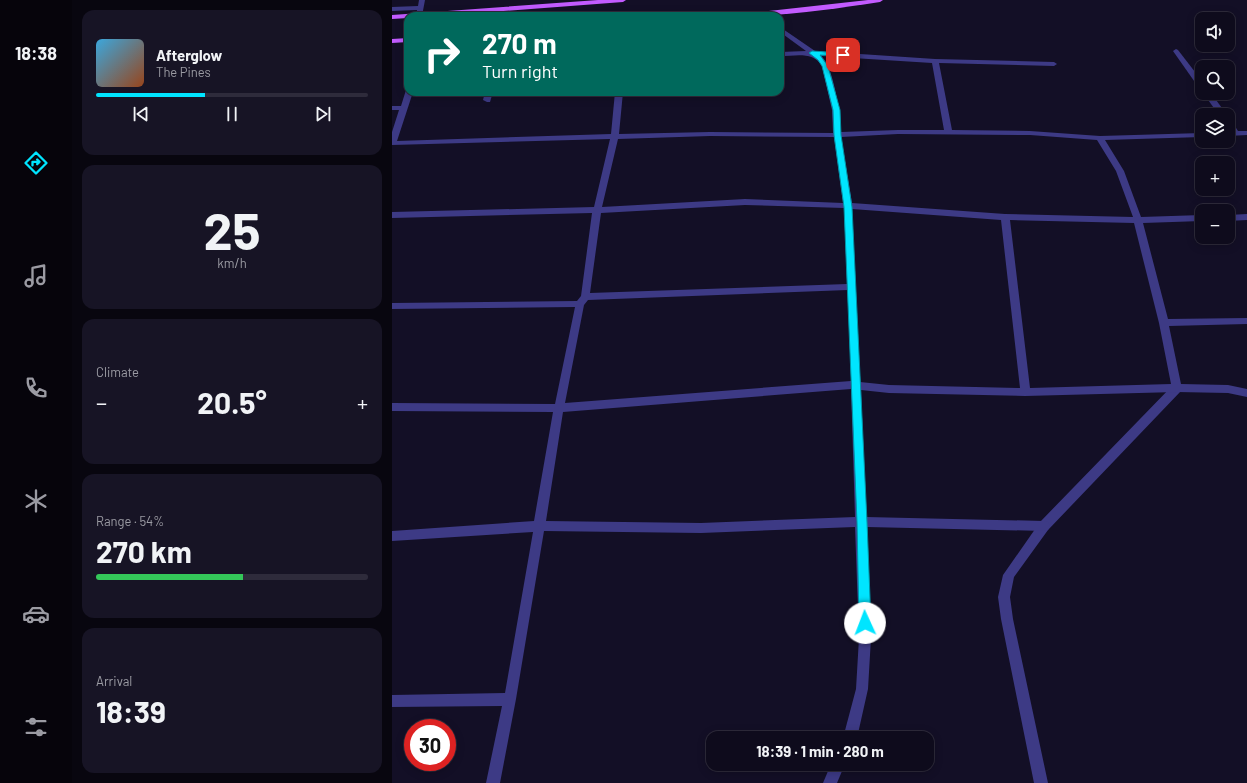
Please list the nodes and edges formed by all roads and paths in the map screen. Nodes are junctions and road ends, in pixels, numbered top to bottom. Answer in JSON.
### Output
{"nodes":[{"id":1,"x":422,"y":0,"type":"edge"},
{"id":2,"x":623,"y":0,"type":"edge"},
{"id":3,"x":880,"y":0,"type":"edge"},
{"id":4,"x":392,"y":9,"type":"edge"},
{"id":5,"x":413,"y":12,"type":"edge"},
{"id":6,"x":420,"y":12,"type":"edge"},
{"id":7,"x":436,"y":12,"type":"edge"},
{"id":8,"x":784,"y":12,"type":"edge"},
{"id":9,"x":404,"y":16,"type":"edge"},
{"id":10,"x":392,"y":17,"type":"edge"},
{"id":11,"x":784,"y":33,"type":"edge"},
{"id":12,"x":404,"y":40,"type":"edge"},
{"id":13,"x":392,"y":41,"type":"edge"},
{"id":14,"x":1176,"y":51,"type":"dead end"},
{"id":15,"x":812,"y":53,"type":"junction"},
{"id":16,"x":784,"y":54,"type":"edge"},
{"id":17,"x":936,"y":61,"type":"junction"},
{"id":18,"x":1054,"y":64,"type":"dead end"},
{"id":19,"x":1195,"y":77,"type":"edge"},
{"id":20,"x":408,"y":96,"type":"edge"},
{"id":21,"x":488,"y":96,"type":"edge"},
{"id":22,"x":619,"y":96,"type":"edge"},
{"id":23,"x":487,"y":100,"type":"dead end"},
{"id":24,"x":392,"y":108,"type":"edge"},
{"id":25,"x":404,"y":108,"type":"junction"},
{"id":26,"x":948,"y":131,"type":"junction"},
{"id":27,"x":1247,"y":133,"type":"edge"},
{"id":28,"x":1236,"y":134,"type":"edge"},
{"id":29,"x":837,"y":135,"type":"junction"},
{"id":30,"x":1195,"y":135,"type":"edge"},
{"id":31,"x":615,"y":136,"type":"junction"},
{"id":32,"x":1100,"y":138,"type":"junction"},
{"id":33,"x":392,"y":143,"type":"edge"},
{"id":34,"x":848,"y":207,"type":"junction"},
{"id":35,"x":597,"y":210,"type":"junction"},
{"id":36,"x":392,"y":215,"type":"edge"},
{"id":37,"x":1005,"y":217,"type":"junction"},
{"id":38,"x":1247,"y":217,"type":"edge"},
{"id":39,"x":1195,"y":218,"type":"edge"},
{"id":40,"x":1235,"y":218,"type":"edge"},
{"id":41,"x":1138,"y":220,"type":"junction"},
{"id":42,"x":852,"y":287,"type":"junction"},
{"id":43,"x":582,"y":301,"type":"junction"},
{"id":44,"x":392,"y":306,"type":"edge"},
{"id":45,"x":1247,"y":321,"type":"edge"},
{"id":46,"x":1164,"y":323,"type":"junction"},
{"id":47,"x":856,"y":385,"type":"junction"},
{"id":48,"x":1177,"y":388,"type":"junction"},
{"id":49,"x":1025,"y":392,"type":"junction"},
{"id":50,"x":1247,"y":393,"type":"edge"},
{"id":51,"x":392,"y":407,"type":"edge"},
{"id":52,"x":559,"y":408,"type":"junction"},
{"id":53,"x":862,"y":522,"type":"junction"},
{"id":54,"x":540,"y":526,"type":"junction"},
{"id":55,"x":1044,"y":526,"type":"junction"},
{"id":56,"x":392,"y":536,"type":"edge"},
{"id":57,"x":510,"y":699,"type":"junction"},
{"id":58,"x":392,"y":701,"type":"edge"},
{"id":59,"x":852,"y":731,"type":"edge"},
{"id":60,"x":835,"y":771,"type":"edge"},
{"id":61,"x":493,"y":783,"type":"edge"},
{"id":62,"x":830,"y":783,"type":"edge"},
{"id":63,"x":1041,"y":783,"type":"edge"}],
"edges":[{"from":1,"to":6,"type":"street"},
{"from":2,"to":7,"type":"main road"},
{"from":3,"to":8,"type":"main road"},
{"from":4,"to":5,"type":"street"},
{"from":9,"to":10,"type":"main road"},
{"from":11,"to":15,"type":"street"},
{"from":12,"to":13,"type":"main road"},
{"from":14,"to":19,"type":"street"},
{"from":15,"to":16,"type":"street"},
{"from":15,"to":17,"type":"street"},
{"from":15,"to":29,"type":"street"},
{"from":17,"to":18,"type":"street"},
{"from":17,"to":26,"type":"street"},
{"from":20,"to":25,"type":"street"},
{"from":21,"to":23,"type":"street"},
{"from":22,"to":31,"type":"street"},
{"from":24,"to":25,"type":"street"},
{"from":25,"to":33,"type":"street"},
{"from":26,"to":29,"type":"street"},
{"from":26,"to":32,"type":"street"},
{"from":27,"to":28,"type":"street"},
{"from":29,"to":31,"type":"street"},
{"from":29,"to":34,"type":"street"},
{"from":30,"to":32,"type":"street"},
{"from":31,"to":33,"type":"street"},
{"from":31,"to":35,"type":"street"},
{"from":32,"to":41,"type":"street"},
{"from":34,"to":35,"type":"street"},
{"from":34,"to":37,"type":"street"},
{"from":34,"to":42,"type":"street"},
{"from":35,"to":36,"type":"street"},
{"from":35,"to":43,"type":"street"},
{"from":37,"to":41,"type":"street"},
{"from":37,"to":49,"type":"street"},
{"from":38,"to":40,"type":"street"},
{"from":39,"to":41,"type":"street"},
{"from":41,"to":46,"type":"street"},
{"from":42,"to":43,"type":"street"},
{"from":42,"to":47,"type":"street"},
{"from":43,"to":44,"type":"street"},
{"from":43,"to":52,"type":"street"},
{"from":45,"to":46,"type":"street"},
{"from":46,"to":48,"type":"street"},
{"from":47,"to":49,"type":"street"},
{"from":47,"to":52,"type":"street"},
{"from":47,"to":53,"type":"street"},
{"from":48,"to":49,"type":"street"},
{"from":48,"to":50,"type":"street"},
{"from":48,"to":55,"type":"street"},
{"from":51,"to":52,"type":"street"},
{"from":52,"to":54,"type":"street"},
{"from":53,"to":54,"type":"street"},
{"from":53,"to":55,"type":"street"},
{"from":53,"to":59,"type":"street"},
{"from":54,"to":56,"type":"street"},
{"from":54,"to":57,"type":"street"},
{"from":55,"to":63,"type":"street"},
{"from":57,"to":58,"type":"street"},
{"from":57,"to":61,"type":"street"},
{"from":60,"to":62,"type":"street"}]}
